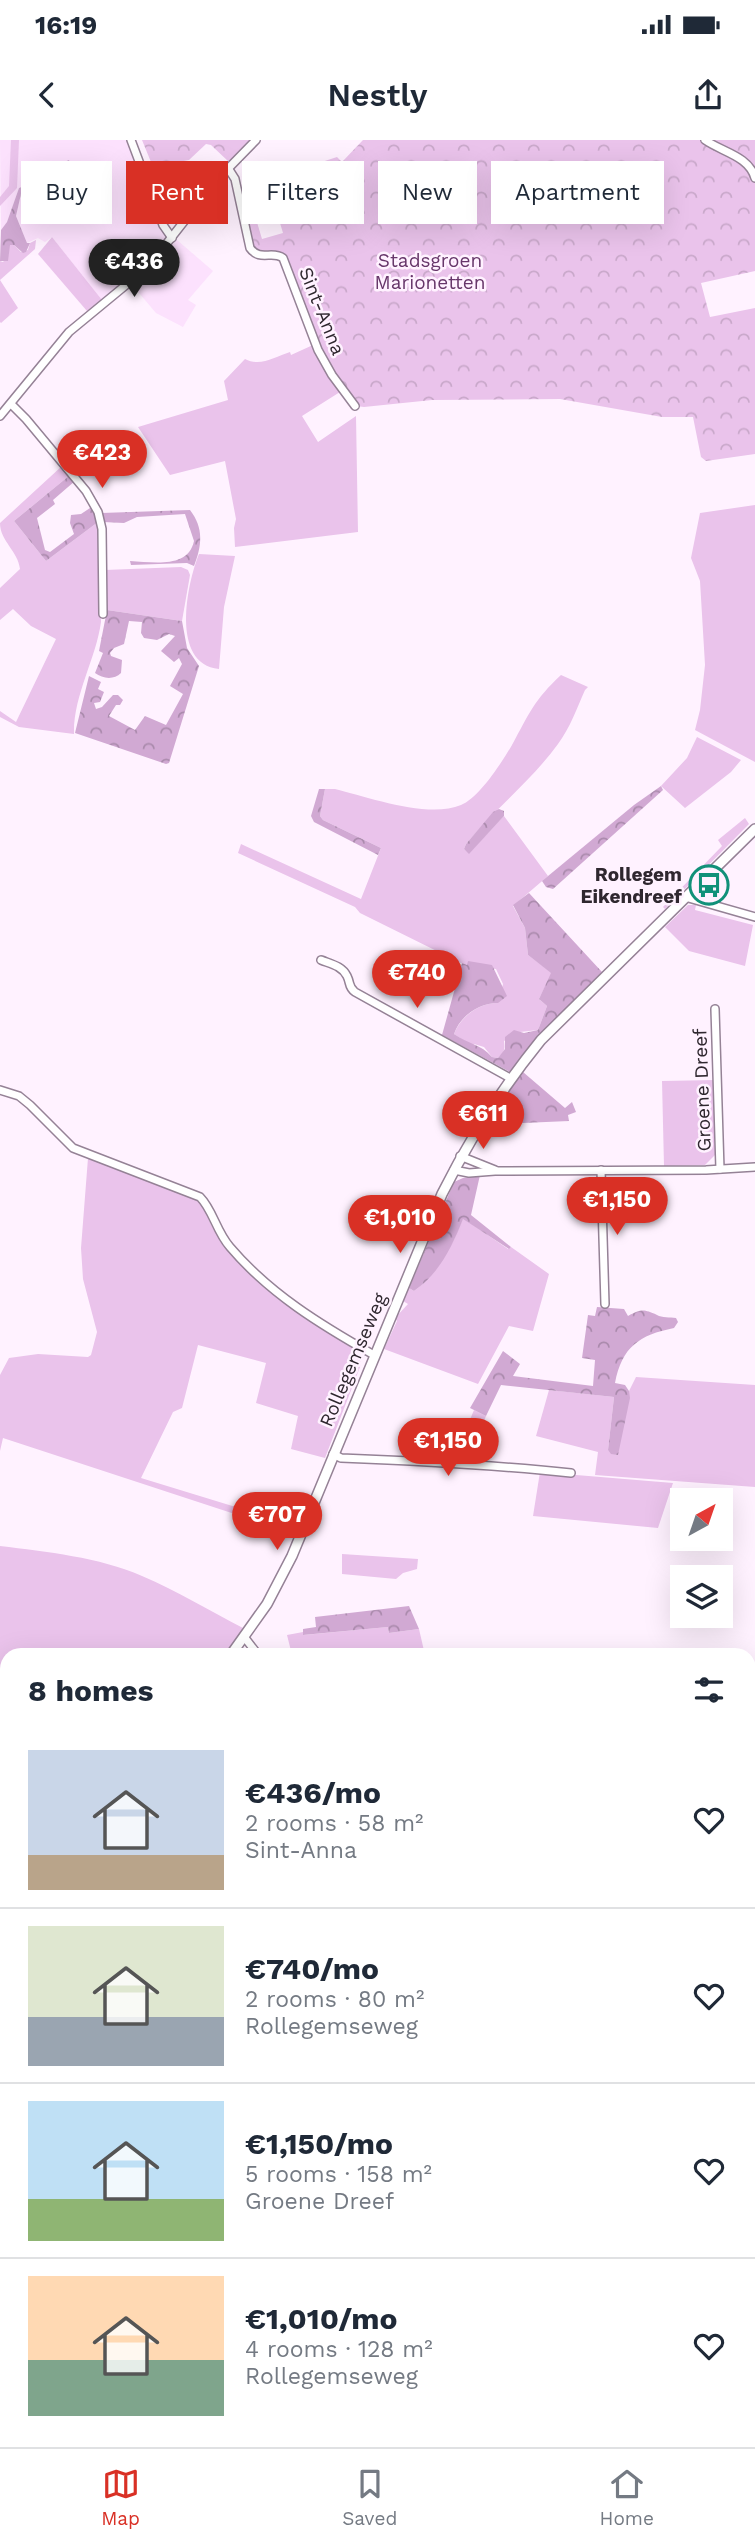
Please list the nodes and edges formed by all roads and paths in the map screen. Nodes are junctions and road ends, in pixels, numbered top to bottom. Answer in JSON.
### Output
{"nodes":[{"id":1,"x":131,"y":140,"type":"edge"},
{"id":2,"x":256,"y":140,"type":"edge"},
{"id":3,"x":705,"y":140,"type":"edge"},
{"id":4,"x":139,"y":161,"type":"edge"},
{"id":5,"x":228,"y":168,"type":"joint"},
{"id":6,"x":755,"y":178,"type":"edge"},
{"id":7,"x":163,"y":224,"type":"edge"},
{"id":8,"x":169,"y":224,"type":"edge"},
{"id":9,"x":181,"y":224,"type":"edge"},
{"id":10,"x":178,"y":228,"type":"junction"},
{"id":11,"x":172,"y":238,"type":"junction"},
{"id":12,"x":10,"y":404,"type":"junction"},
{"id":13,"x":355,"y":406,"type":"dead end"},
{"id":14,"x":0,"y":416,"type":"edge"},
{"id":15,"x":103,"y":614,"type":"dead end"},
{"id":16,"x":755,"y":829,"type":"edge"},
{"id":17,"x":685,"y":897,"type":"junction"},
{"id":18,"x":755,"y":917,"type":"edge"},
{"id":19,"x":321,"y":960,"type":"dead end"},
{"id":20,"x":715,"y":1009,"type":"dead end"},
{"id":21,"x":510,"y":1077,"type":"junction"},
{"id":22,"x":0,"y":1090,"type":"edge"},
{"id":23,"x":460,"y":1156,"type":"junction"},
{"id":24,"x":755,"y":1167,"type":"edge"},
{"id":25,"x":720,"y":1169,"type":"junction"},
{"id":26,"x":454,"y":1170,"type":"junction"},
{"id":27,"x":601,"y":1170,"type":"junction"},
{"id":28,"x":495,"y":1171,"type":"junction"},
{"id":29,"x":605,"y":1304,"type":"dead end"},
{"id":30,"x":374,"y":1355,"type":"junction"},
{"id":31,"x":333,"y":1454,"type":"junction"},
{"id":32,"x":571,"y":1473,"type":"dead end"},
{"id":33,"x":245,"y":1638,"type":"junction"},
{"id":34,"x":237,"y":1648,"type":"edge"},
{"id":35,"x":253,"y":1648,"type":"edge"}],
"edges":[{"from":1,"to":4,"type":"street"},
{"from":2,"to":5,"type":"street"},
{"from":3,"to":6,"type":"street"},
{"from":5,"to":13,"type":"street","name":"Sint-Anna"},
{"from":7,"to":11,"type":"street"},
{"from":8,"to":10,"type":"street"},
{"from":9,"to":10,"type":"street"},
{"from":10,"to":11,"type":"street"},
{"from":11,"to":12,"type":"street"},
{"from":12,"to":14,"type":"street"},
{"from":12,"to":15,"type":"street"},
{"from":16,"to":17,"type":"street","name":"Rollegemseweg"},
{"from":17,"to":18,"type":"street"},
{"from":17,"to":21,"type":"street","name":"Rollegemseweg"},
{"from":19,"to":21,"type":"street"},
{"from":20,"to":25,"type":"street","name":"Groene Dreef"},
{"from":21,"to":23,"type":"street","name":"Rollegemseweg"},
{"from":22,"to":30,"type":"street"},
{"from":23,"to":26,"type":"street","name":"Rollegemseweg"},
{"from":23,"to":28,"type":"street","name":"Groene Dreef"},
{"from":24,"to":25,"type":"street","name":"Groene Dreef"},
{"from":25,"to":27,"type":"street","name":"Groene Dreef"},
{"from":26,"to":28,"type":"street","name":"Groene Dreef"},
{"from":26,"to":30,"type":"street","name":"Rollegemseweg"},
{"from":27,"to":28,"type":"street","name":"Groene Dreef"},
{"from":27,"to":29,"type":"street"},
{"from":30,"to":31,"type":"street","name":"Rollegemseweg"},
{"from":31,"to":32,"type":"street"},
{"from":31,"to":33,"type":"street","name":"Rollegemseweg"},
{"from":33,"to":34,"type":"street","name":"Rollegemseweg"},
{"from":33,"to":35,"type":"street"}]}
